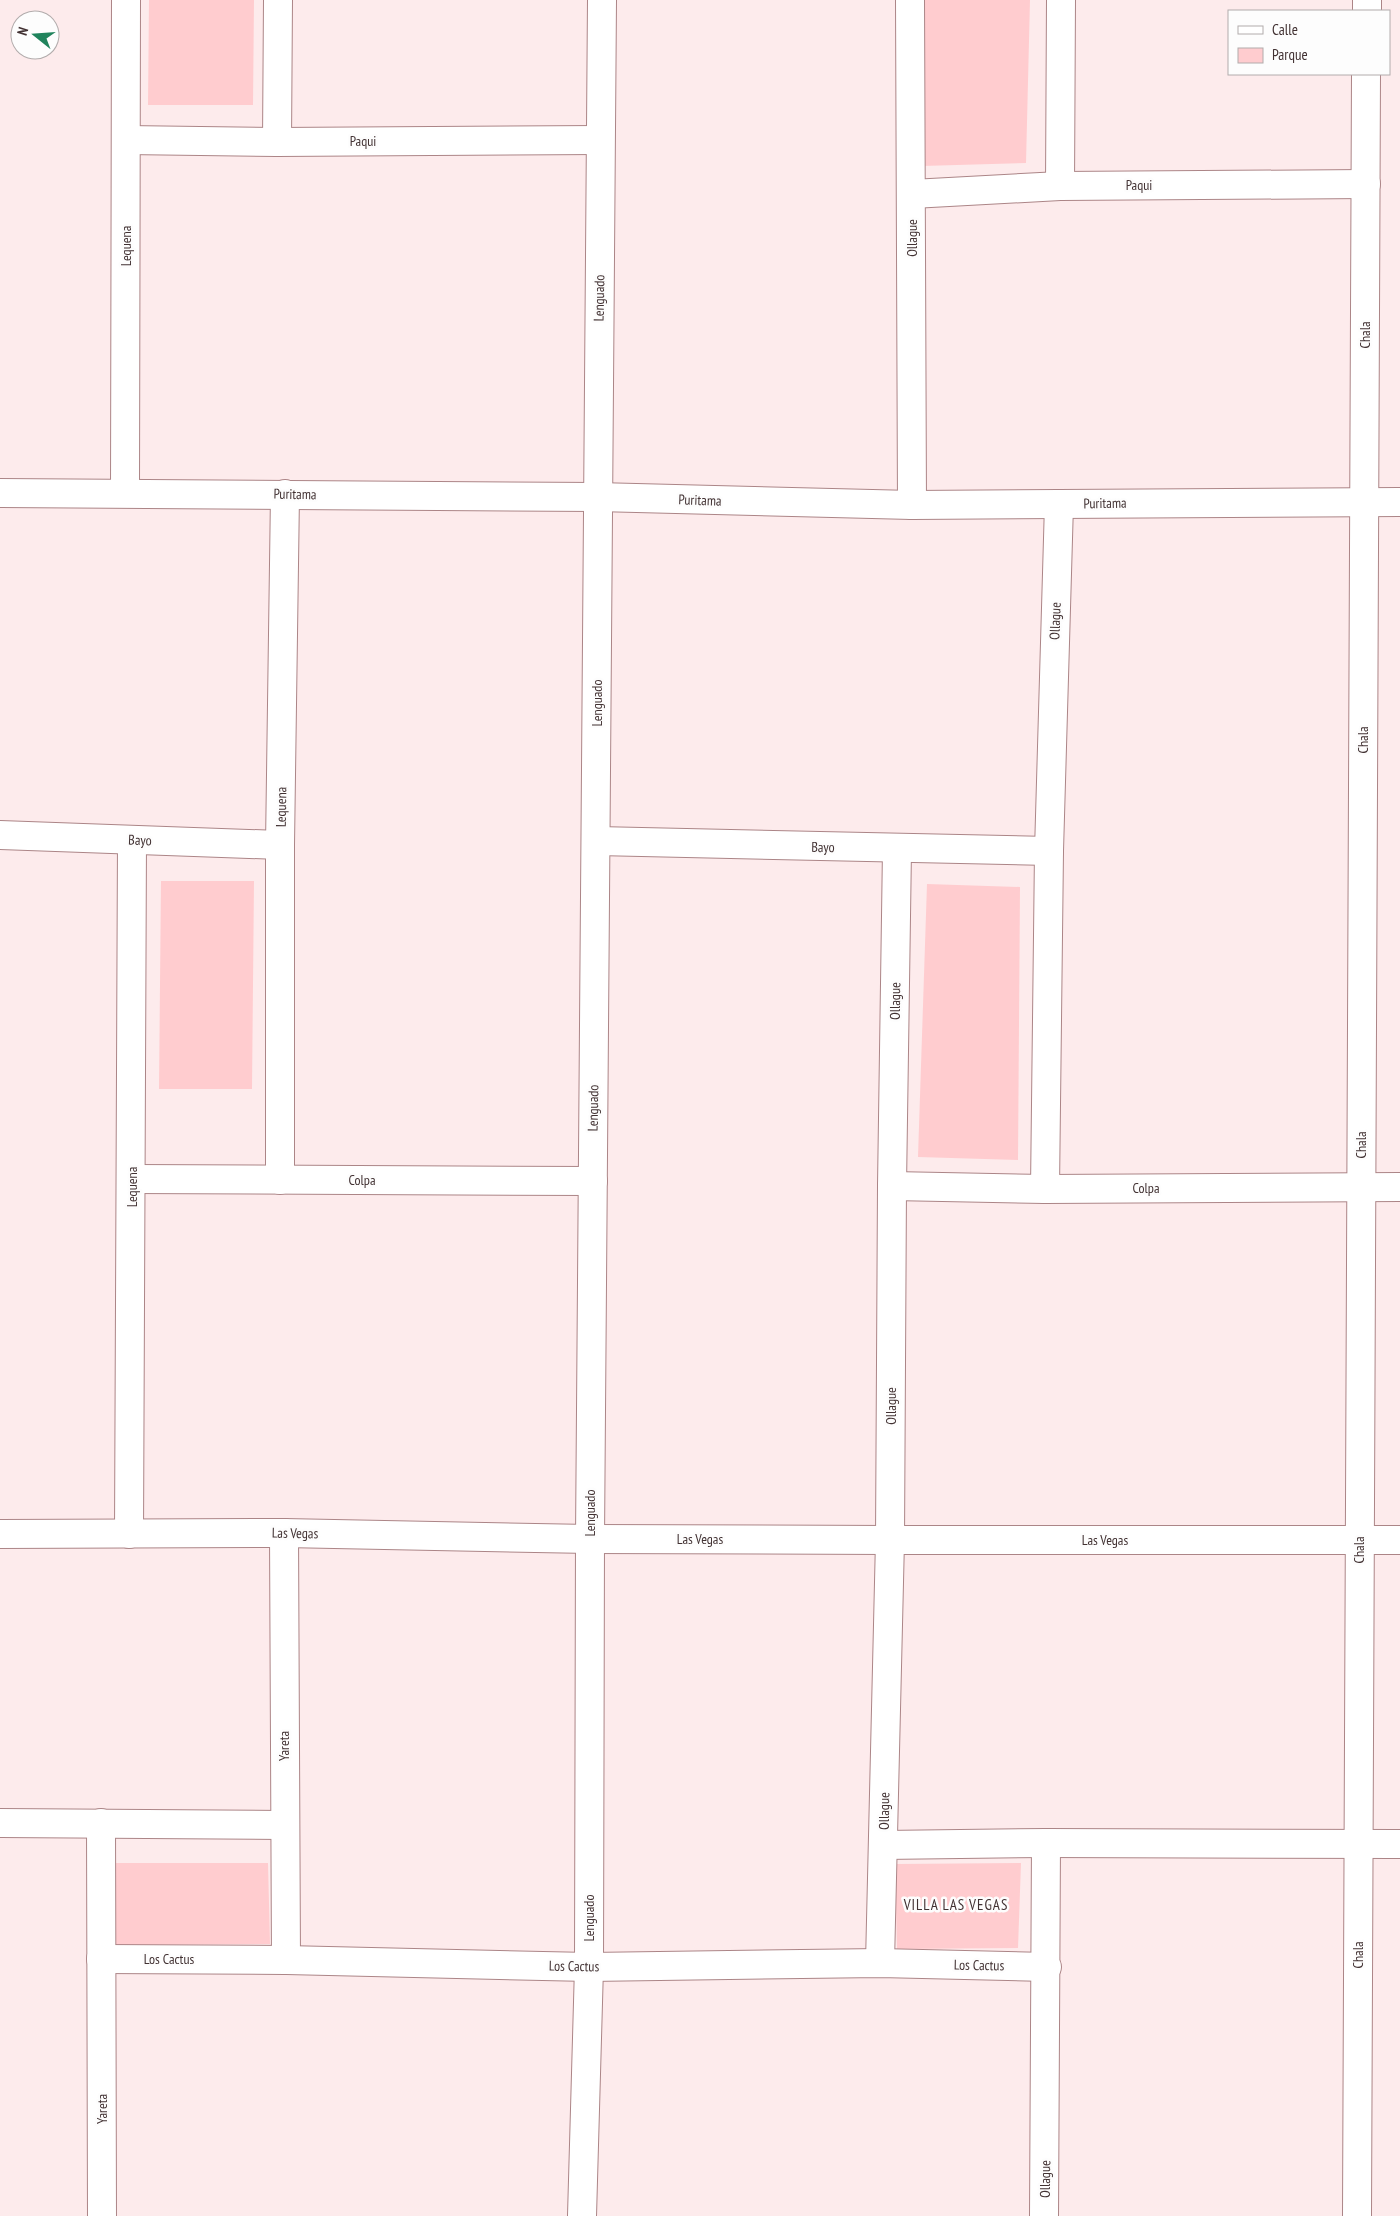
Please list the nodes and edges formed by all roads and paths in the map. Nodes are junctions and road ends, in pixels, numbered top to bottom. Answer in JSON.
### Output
{"nodes":[{"id":1,"x":126,"y":0,"type":"edge"},
{"id":2,"x":278,"y":0,"type":"edge"},
{"id":3,"x":602,"y":0,"type":"edge"},
{"id":4,"x":910,"y":0,"type":"edge"},
{"id":5,"x":1061,"y":0,"type":"edge"},
{"id":6,"x":1366,"y":75,"type":"edge"},
{"id":7,"x":126,"y":140,"type":"junction"},
{"id":8,"x":600,"y":140,"type":"junction"},
{"id":9,"x":277,"y":142,"type":"junction"},
{"id":10,"x":1366,"y":184,"type":"junction"},
{"id":11,"x":1060,"y":186,"type":"junction"},
{"id":12,"x":912,"y":194,"type":"junction"},
{"id":13,"x":0,"y":493,"type":"edge"},
{"id":14,"x":125,"y":493,"type":"junction"},
{"id":15,"x":285,"y":494,"type":"junction"},
{"id":16,"x":597,"y":497,"type":"junction"},
{"id":17,"x":1364,"y":502,"type":"junction"},
{"id":18,"x":1400,"y":502,"type":"edge"},
{"id":19,"x":1059,"y":504,"type":"junction"},
{"id":20,"x":912,"y":505,"type":"junction"},
{"id":21,"x":0,"y":835,"type":"edge"},
{"id":22,"x":132,"y":840,"type":"junction"},
{"id":23,"x":597,"y":841,"type":"junction"},
{"id":24,"x":280,"y":845,"type":"junction"},
{"id":25,"x":897,"y":849,"type":"junction"},
{"id":26,"x":1049,"y":851,"type":"junction"},
{"id":27,"x":132,"y":1179,"type":"junction"},
{"id":28,"x":280,"y":1180,"type":"junction"},
{"id":29,"x":593,"y":1181,"type":"junction"},
{"id":30,"x":892,"y":1186,"type":"junction"},
{"id":31,"x":1400,"y":1187,"type":"edge"},
{"id":32,"x":1361,"y":1188,"type":"junction"},
{"id":33,"x":1045,"y":1189,"type":"junction"},
{"id":34,"x":284,"y":1533,"type":"junction"},
{"id":35,"x":0,"y":1534,"type":"edge"},
{"id":36,"x":129,"y":1534,"type":"junction"},
{"id":37,"x":590,"y":1539,"type":"junction"},
{"id":38,"x":890,"y":1540,"type":"junction"},
{"id":39,"x":1400,"y":1540,"type":"edge"},
{"id":40,"x":1359,"y":1541,"type":"junction"},
{"id":41,"x":0,"y":1823,"type":"edge"},
{"id":42,"x":101,"y":1823,"type":"junction"},
{"id":43,"x":284,"y":1825,"type":"junction"},
{"id":44,"x":1046,"y":1842,"type":"junction"},
{"id":45,"x":1358,"y":1844,"type":"junction"},
{"id":46,"x":1400,"y":1844,"type":"edge"},
{"id":47,"x":883,"y":1845,"type":"junction"},
{"id":48,"x":101,"y":1959,"type":"junction"},
{"id":49,"x":286,"y":1960,"type":"junction"},
{"id":50,"x":880,"y":1963,"type":"junction"},
{"id":51,"x":1047,"y":1966,"type":"junction"},
{"id":52,"x":589,"y":1967,"type":"junction"},
{"id":53,"x":102,"y":2216,"type":"edge"},
{"id":54,"x":582,"y":2216,"type":"edge"},
{"id":55,"x":1044,"y":2216,"type":"edge"},
{"id":56,"x":1357,"y":2216,"type":"edge"}],
"edges":[{"from":1,"to":7,"type":"street","name":"Lequena"},
{"from":2,"to":9,"type":"street"},
{"from":3,"to":8,"type":"street","name":"Lenguado"},
{"from":4,"to":12,"type":"street","name":"Ollague"},
{"from":5,"to":11,"type":"street"},
{"from":6,"to":10,"type":"street","name":"Chala"},
{"from":7,"to":9,"type":"street","name":"Paqui"},
{"from":7,"to":14,"type":"street","name":"Lequena"},
{"from":8,"to":9,"type":"street","name":"Paqui"},
{"from":8,"to":16,"type":"street","name":"Lenguado"},
{"from":10,"to":11,"type":"street","name":"Paqui"},
{"from":10,"to":17,"type":"street","name":"Chala"},
{"from":11,"to":12,"type":"street","name":"Paqui"},
{"from":12,"to":20,"type":"street","name":"Ollague"},
{"from":13,"to":14,"type":"street","name":"Puritama"},
{"from":14,"to":15,"type":"street","name":"Puritama"},
{"from":15,"to":16,"type":"street","name":"Puritama"},
{"from":15,"to":24,"type":"street","name":"Lequena"},
{"from":16,"to":20,"type":"street","name":"Puritama"},
{"from":16,"to":23,"type":"street","name":"Lenguado"},
{"from":17,"to":18,"type":"street","name":"Puritama"},
{"from":17,"to":19,"type":"street","name":"Puritama"},
{"from":17,"to":32,"type":"street","name":"Chala"},
{"from":19,"to":20,"type":"street","name":"Puritama"},
{"from":19,"to":26,"type":"street","name":"Ollague"},
{"from":21,"to":22,"type":"street","name":"Bayo"},
{"from":22,"to":24,"type":"street","name":"Bayo"},
{"from":22,"to":27,"type":"street","name":"Lequena"},
{"from":23,"to":25,"type":"street","name":"Bayo"},
{"from":23,"to":29,"type":"street","name":"Lenguado"},
{"from":24,"to":28,"type":"street","name":"Lequena"},
{"from":25,"to":26,"type":"street","name":"Bayo"},
{"from":25,"to":30,"type":"street","name":"Ollague"},
{"from":26,"to":33,"type":"street","name":"Ollague"},
{"from":27,"to":28,"type":"street","name":"Colpa"},
{"from":27,"to":36,"type":"street","name":"Lequena"},
{"from":28,"to":29,"type":"street","name":"Colpa"},
{"from":29,"to":37,"type":"street","name":"Lenguado"},
{"from":30,"to":33,"type":"street","name":"Colpa"},
{"from":30,"to":38,"type":"street","name":"Ollague"},
{"from":31,"to":32,"type":"street","name":"Colpa"},
{"from":32,"to":33,"type":"street","name":"Colpa"},
{"from":32,"to":40,"type":"street","name":"Chala"},
{"from":34,"to":36,"type":"street","name":"Las Vegas"},
{"from":34,"to":37,"type":"street","name":"Las Vegas"},
{"from":34,"to":43,"type":"street","name":"Yareta"},
{"from":35,"to":36,"type":"street","name":"Las Vegas"},
{"from":37,"to":38,"type":"street","name":"Las Vegas"},
{"from":37,"to":52,"type":"street","name":"Lenguado"},
{"from":38,"to":40,"type":"street","name":"Las Vegas"},
{"from":38,"to":47,"type":"street","name":"Ollague"},
{"from":39,"to":40,"type":"street","name":"Las Vegas"},
{"from":40,"to":45,"type":"street","name":"Chala"},
{"from":41,"to":42,"type":"street"},
{"from":42,"to":43,"type":"street"},
{"from":42,"to":48,"type":"street","name":"Yareta"},
{"from":43,"to":49,"type":"street","name":"Yareta"},
{"from":44,"to":45,"type":"street"},
{"from":44,"to":47,"type":"street"},
{"from":44,"to":51,"type":"street","name":"Ollague"},
{"from":45,"to":46,"type":"street"},
{"from":45,"to":56,"type":"street","name":"Chala"},
{"from":47,"to":50,"type":"street","name":"Ollague"},
{"from":48,"to":49,"type":"street","name":"Los Cactus"},
{"from":48,"to":53,"type":"street","name":"Yareta"},
{"from":49,"to":52,"type":"street","name":"Los Cactus"},
{"from":50,"to":51,"type":"street","name":"Los Cactus"},
{"from":50,"to":52,"type":"street","name":"Los Cactus"},
{"from":51,"to":55,"type":"street","name":"Ollague"},
{"from":52,"to":54,"type":"street","name":"Lenguado"}]}
